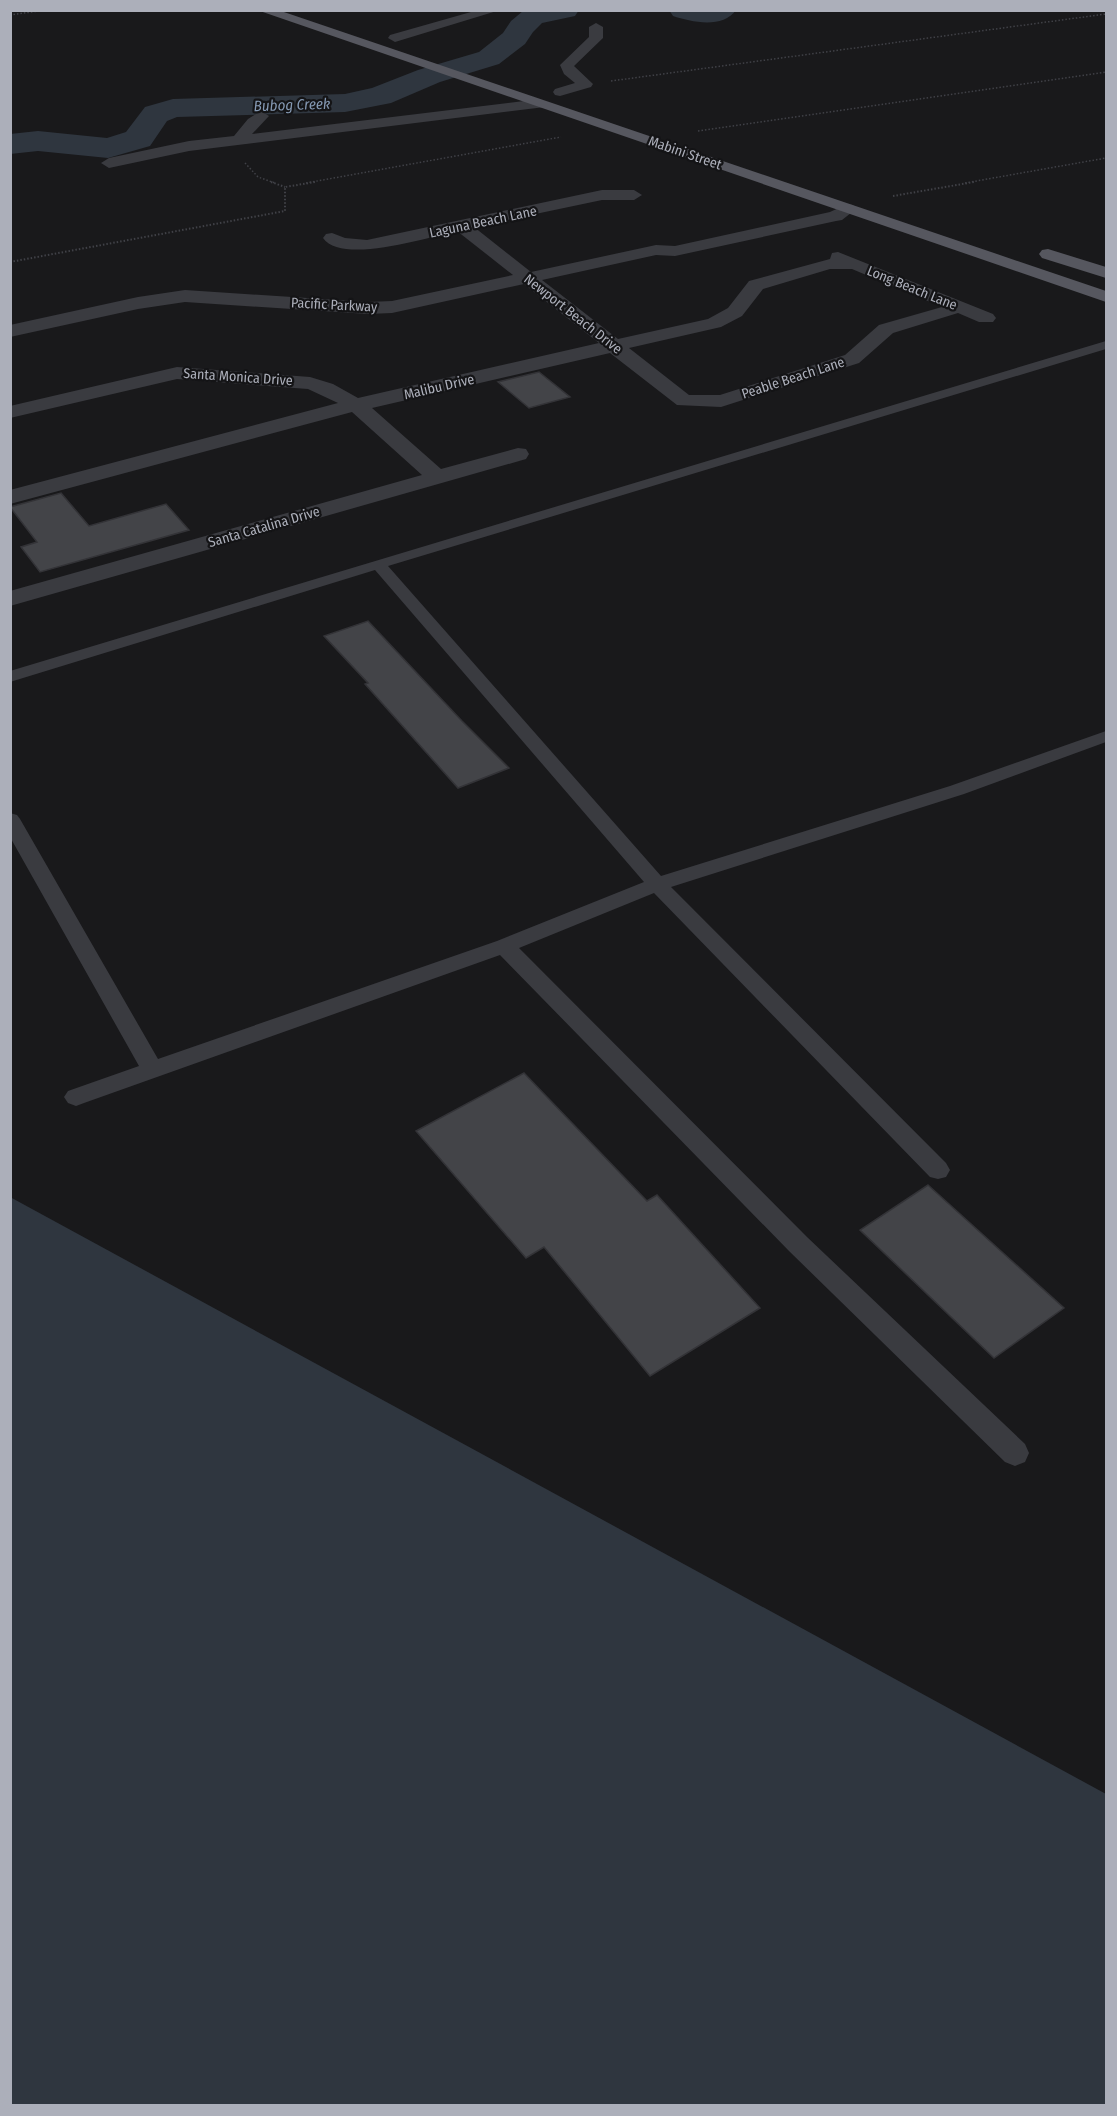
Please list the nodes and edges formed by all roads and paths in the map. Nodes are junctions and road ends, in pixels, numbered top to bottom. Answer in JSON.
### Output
{"nodes":[{"id":1,"x":46,"y":10,"type":"edge"},
{"id":2,"x":262,"y":10,"type":"edge"},
{"id":3,"x":463,"y":10,"type":"edge"},
{"id":4,"x":494,"y":10,"type":"edge"},
{"id":5,"x":1107,"y":14,"type":"edge"},
{"id":6,"x":10,"y":15,"type":"edge"},
{"id":7,"x":596,"y":27,"type":"dead end"},
{"id":8,"x":391,"y":36,"type":"junction"},
{"id":9,"x":417,"y":45,"type":"dead end"},
{"id":10,"x":1107,"y":72,"type":"edge"},
{"id":11,"x":554,"y":90,"type":"dead end"},
{"id":12,"x":584,"y":92,"type":"junction"},
{"id":13,"x":540,"y":104,"type":"junction"},
{"id":14,"x":261,"y":116,"type":"dead end"},
{"id":15,"x":612,"y":128,"type":"junction"},
{"id":16,"x":695,"y":131,"type":"dead end"},
{"id":17,"x":238,"y":140,"type":"junction"},
{"id":18,"x":1107,"y":158,"type":"edge"},
{"id":19,"x":109,"y":163,"type":"dead end"},
{"id":20,"x":844,"y":186,"type":"dead end"},
{"id":21,"x":285,"y":187,"type":"junction"},
{"id":22,"x":634,"y":195,"type":"dead end"},
{"id":23,"x":892,"y":196,"type":"dead end"},
{"id":24,"x":847,"y":208,"type":"junction"},
{"id":25,"x":908,"y":212,"type":"dead end"},
{"id":26,"x":760,"y":218,"type":"junction"},
{"id":27,"x":463,"y":227,"type":"junction"},
{"id":28,"x":778,"y":228,"type":"junction"},
{"id":29,"x":332,"y":238,"type":"dead end"},
{"id":30,"x":1029,"y":247,"type":"dead end"},
{"id":31,"x":656,"y":250,"type":"junction"},
{"id":32,"x":846,"y":261,"type":"joint"},
{"id":33,"x":10,"y":262,"type":"edge"},
{"id":34,"x":1107,"y":273,"type":"edge"},
{"id":35,"x":528,"y":278,"type":"junction"},
{"id":36,"x":1107,"y":297,"type":"edge"},
{"id":37,"x":948,"y":302,"type":"junction"},
{"id":38,"x":986,"y":318,"type":"dead end"},
{"id":39,"x":10,"y":331,"type":"edge"},
{"id":40,"x":1107,"y":345,"type":"edge"},
{"id":41,"x":616,"y":347,"type":"junction"},
{"id":42,"x":10,"y":389,"type":"edge"},
{"id":43,"x":684,"y":401,"type":"joint"},
{"id":44,"x":356,"y":405,"type":"junction"},
{"id":45,"x":18,"y":410,"type":"edge"},
{"id":46,"x":519,"y":454,"type":"dead end"},
{"id":47,"x":437,"y":477,"type":"junction"},
{"id":48,"x":10,"y":497,"type":"edge"},
{"id":49,"x":378,"y":564,"type":"junction"},
{"id":50,"x":10,"y":599,"type":"edge"},
{"id":51,"x":10,"y":677,"type":"edge"},
{"id":52,"x":1107,"y":736,"type":"edge"},
{"id":53,"x":10,"y":819,"type":"edge"},
{"id":54,"x":657,"y":884,"type":"junction"},
{"id":55,"x":504,"y":945,"type":"junction"},
{"id":56,"x":152,"y":1069,"type":"junction"},
{"id":57,"x":76,"y":1097,"type":"dead end"},
{"id":58,"x":938,"y":1170,"type":"dead end"},
{"id":59,"x":1015,"y":1454,"type":"dead end"}],
"edges":[{"from":1,"to":6,"type":"path"},
{"from":2,"to":13,"type":"main road","name":"Mabini Street"},
{"from":3,"to":8,"type":"street"},
{"from":4,"to":8,"type":"street"},
{"from":5,"to":12,"type":"path"},
{"from":7,"to":12,"type":"street"},
{"from":8,"to":9,"type":"main road"},
{"from":10,"to":16,"type":"path"},
{"from":11,"to":12,"type":"main road"},
{"from":13,"to":15,"type":"main road","name":"Mabini Street"},
{"from":13,"to":17,"type":"street"},
{"from":14,"to":17,"type":"street"},
{"from":15,"to":21,"type":"path"},
{"from":15,"to":24,"type":"main road","name":"Mabini Street"},
{"from":17,"to":19,"type":"street"},
{"from":17,"to":21,"type":"path"},
{"from":18,"to":23,"type":"path"},
{"from":20,"to":24,"type":"main road"},
{"from":21,"to":33,"type":"path"},
{"from":22,"to":27,"type":"street","name":"Laguna Beach Lane"},
{"from":24,"to":25,"type":"main road"},
{"from":24,"to":26,"type":"street","name":"Pacific Parkway"},
{"from":24,"to":28,"type":"street","name":"Pacific Parkway"},
{"from":24,"to":36,"type":"main road","name":"Mabini Street"},
{"from":26,"to":28,"type":"street"},
{"from":26,"to":31,"type":"street","name":"Pacific Parkway"},
{"from":27,"to":29,"type":"street","name":"Laguna Beach Lane"},
{"from":27,"to":35,"type":"street","name":"Newport Beach Drive"},
{"from":28,"to":31,"type":"street","name":"Pacific Parkway"},
{"from":30,"to":34,"type":"main road"},
{"from":31,"to":35,"type":"street","name":"Pacific Parkway"},
{"from":32,"to":37,"type":"street","name":"Long Beach Lane"},
{"from":32,"to":41,"type":"street","name":"Malibu Drive"},
{"from":35,"to":39,"type":"street","name":"Pacific Parkway"},
{"from":35,"to":41,"type":"street","name":"Newport Beach Drive"},
{"from":37,"to":38,"type":"street","name":"Long Beach Lane"},
{"from":37,"to":43,"type":"street","name":"Peable Beach Lane"},
{"from":40,"to":49,"type":"lane"},
{"from":41,"to":43,"type":"street","name":"Newport Beach Drive"},
{"from":41,"to":44,"type":"street","name":"Malibu Drive"},
{"from":42,"to":45,"type":"street"},
{"from":44,"to":45,"type":"street","name":"Santa Monica Drive"},
{"from":44,"to":47,"type":"street","name":"Santa Monica Drive"},
{"from":44,"to":48,"type":"street","name":"Malibu Drive"},
{"from":46,"to":47,"type":"street","name":"Santa Catalina Drive"},
{"from":47,"to":50,"type":"street","name":"Santa Catalina Drive"},
{"from":49,"to":51,"type":"lane"},
{"from":49,"to":54,"type":"lane"},
{"from":52,"to":54,"type":"lane"},
{"from":53,"to":56,"type":"lane"},
{"from":54,"to":55,"type":"lane"},
{"from":54,"to":58,"type":"lane"},
{"from":55,"to":56,"type":"lane"},
{"from":55,"to":59,"type":"lane"},
{"from":56,"to":57,"type":"lane"}]}
